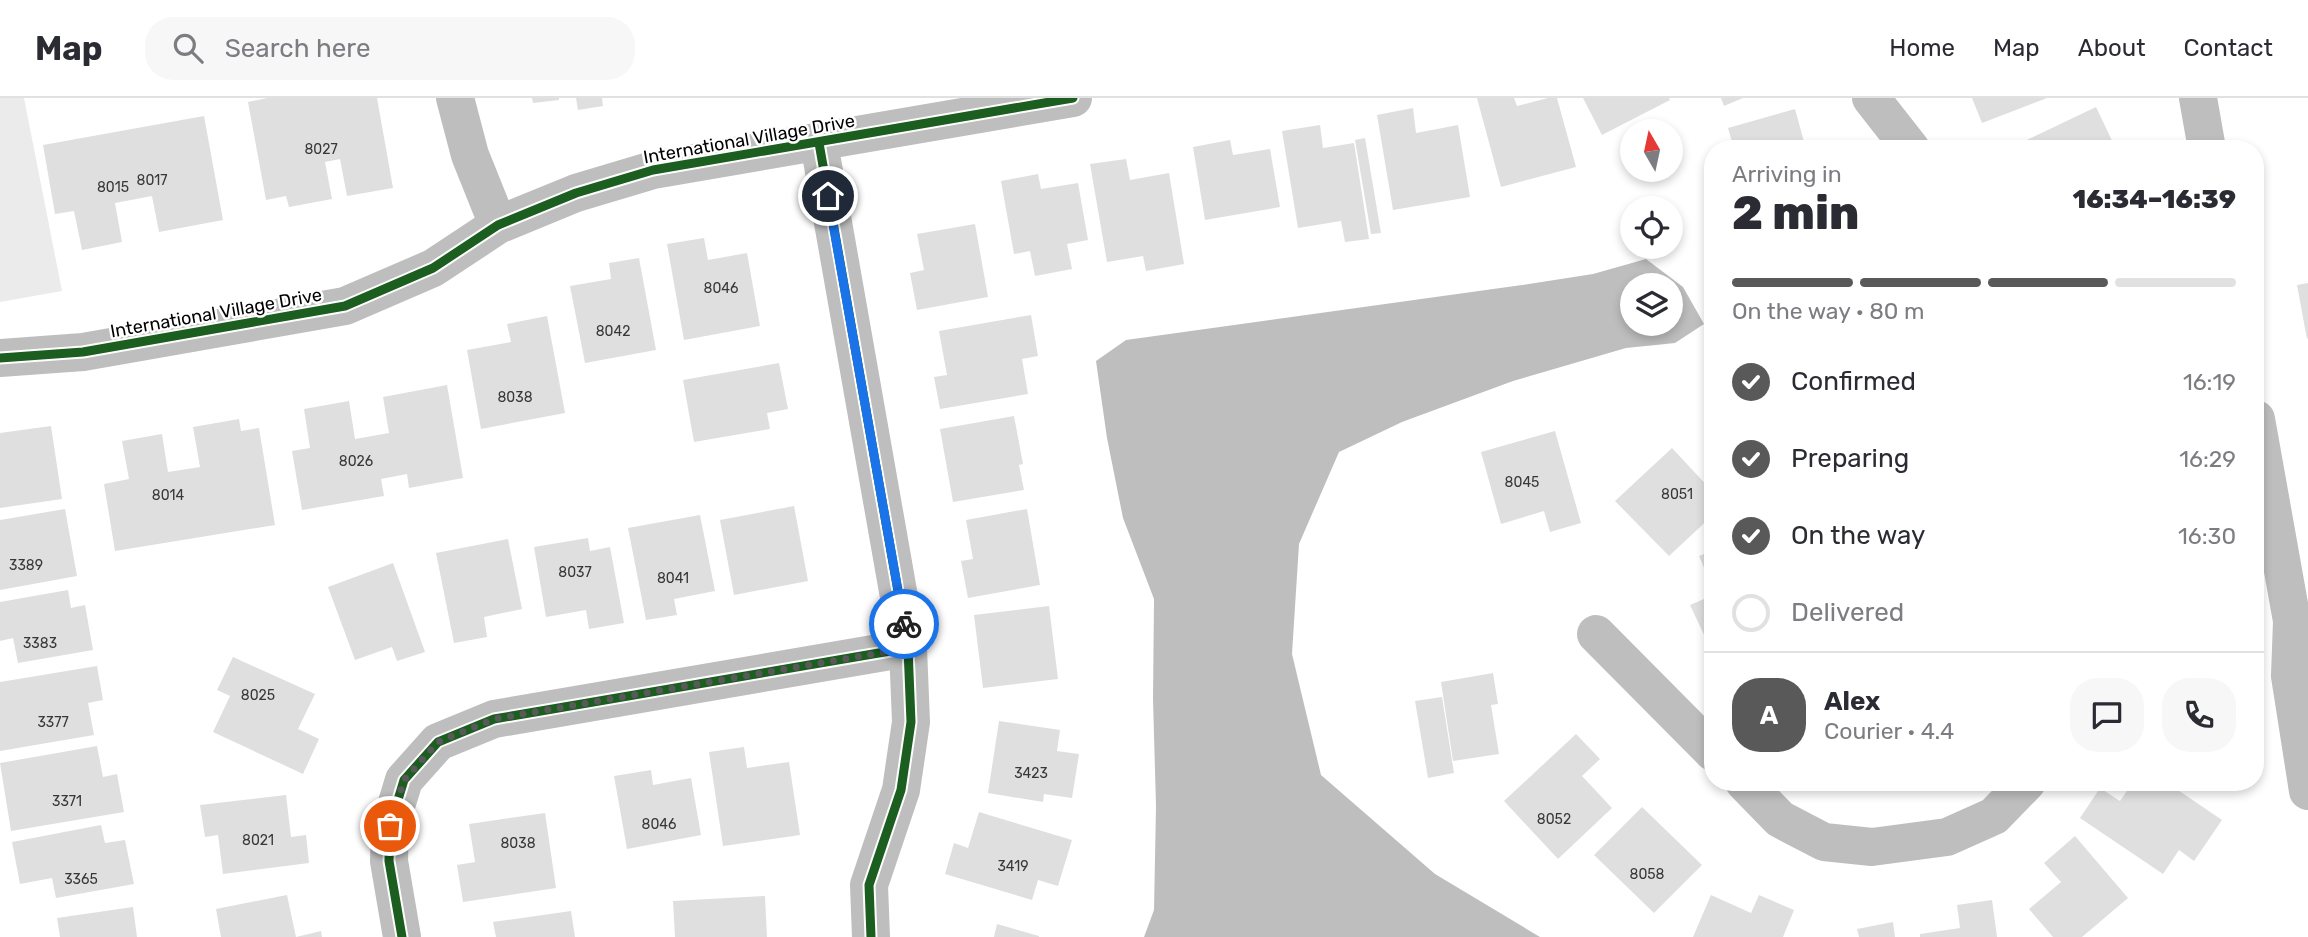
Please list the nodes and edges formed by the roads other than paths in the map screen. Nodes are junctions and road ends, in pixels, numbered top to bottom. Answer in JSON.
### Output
{"nodes":[{"id":1,"x":455,"y":98,"type":"edge"},
{"id":2,"x":1073,"y":98,"type":"edge"},
{"id":3,"x":1871,"y":98,"type":"edge"},
{"id":4,"x":2198,"y":98,"type":"edge"},
{"id":5,"x":1904,"y":140,"type":"edge"},
{"id":6,"x":2205,"y":140,"type":"edge"},
{"id":7,"x":818,"y":143,"type":"junction"},
{"id":8,"x":498,"y":225,"type":"junction"},
{"id":9,"x":0,"y":358,"type":"edge"},
{"id":10,"x":2264,"y":455,"type":"edge"},
{"id":11,"x":2303,"y":631,"type":"edge"},
{"id":12,"x":1596,"y":634,"type":"dead end"},
{"id":13,"x":908,"y":648,"type":"junction"},
{"id":14,"x":1704,"y":743,"type":"edge"},
{"id":15,"x":1753,"y":791,"type":"edge"},
{"id":16,"x":2018,"y":791,"type":"edge"},
{"id":17,"x":2308,"y":791,"type":"edge"},
{"id":18,"x":402,"y":937,"type":"edge"},
{"id":19,"x":871,"y":937,"type":"edge"}],
"edges":[{"from":1,"to":8,"type":"street"},
{"from":2,"to":7,"type":"street","name":"International Village Drive"},
{"from":3,"to":5,"type":"street"},
{"from":4,"to":6,"type":"street"},
{"from":7,"to":8,"type":"street","name":"International Village Drive"},
{"from":7,"to":13,"type":"street"},
{"from":8,"to":9,"type":"street","name":"International Village Drive"},
{"from":10,"to":11,"type":"street"},
{"from":11,"to":17,"type":"street"},
{"from":12,"to":14,"type":"street"},
{"from":13,"to":18,"type":"street"},
{"from":13,"to":19,"type":"street"},
{"from":15,"to":16,"type":"street"}]}
